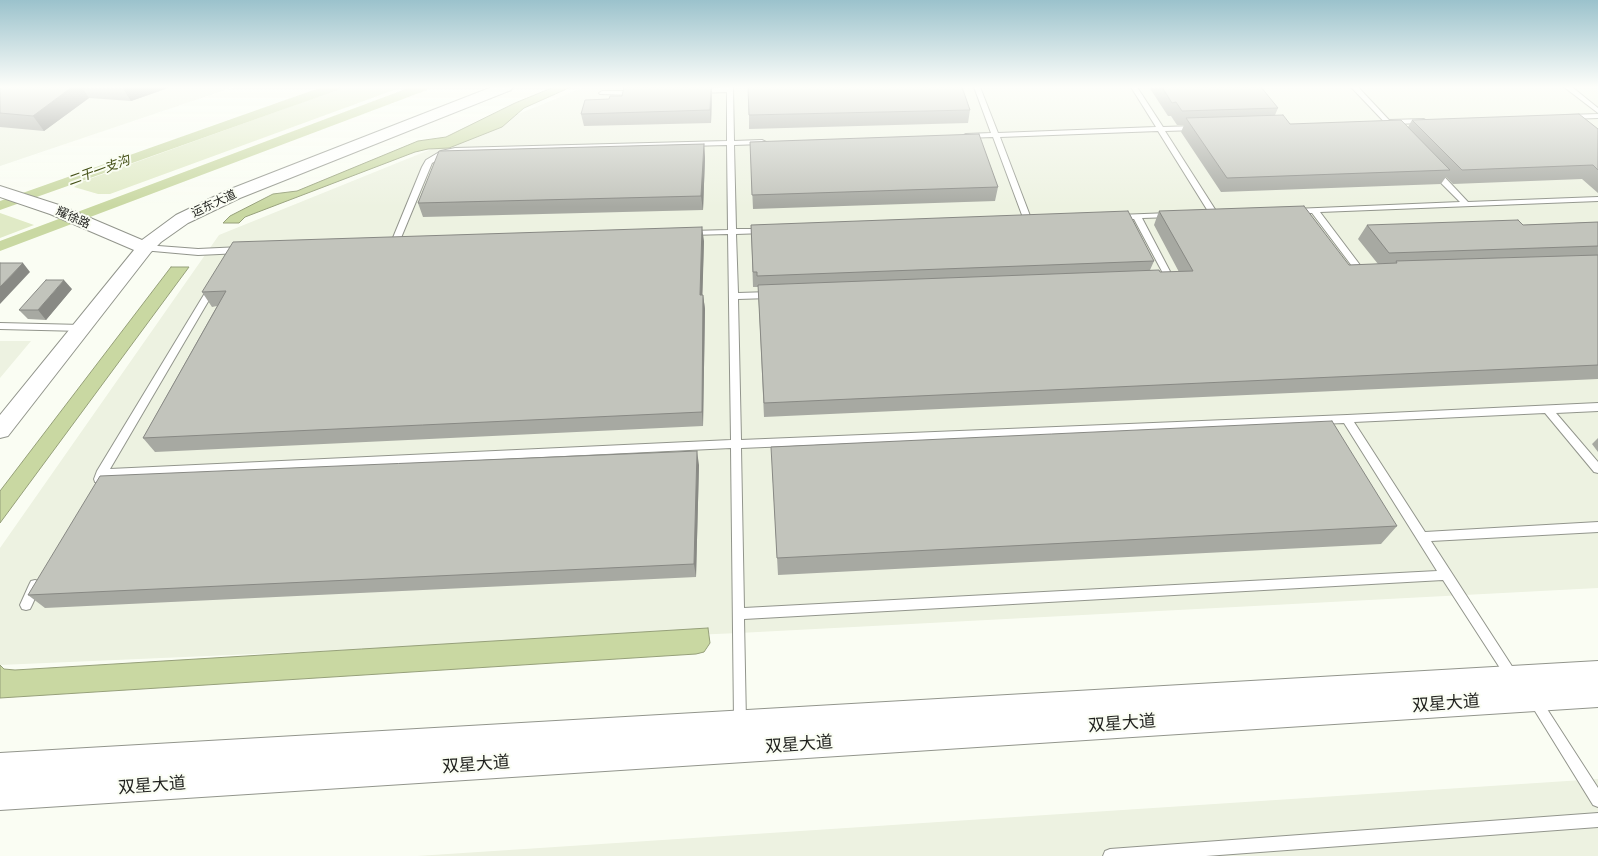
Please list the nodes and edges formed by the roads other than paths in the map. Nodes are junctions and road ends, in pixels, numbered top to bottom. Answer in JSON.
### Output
{"nodes":[{"id":1,"x":404,"y":127,"type":"edge"},
{"id":2,"x":731,"y":127,"type":"edge"},
{"id":3,"x":992,"y":127,"type":"edge"},
{"id":4,"x":1159,"y":127,"type":"edge"},
{"id":5,"x":1390,"y":127,"type":"edge"},
{"id":6,"x":1200,"y":128,"type":"edge"},
{"id":7,"x":1161,"y":130,"type":"junction"},
{"id":8,"x":1398,"y":133,"type":"edge"},
{"id":9,"x":995,"y":135,"type":"junction"},
{"id":10,"x":955,"y":136,"type":"edge"},
{"id":11,"x":771,"y":141,"type":"edge"},
{"id":12,"x":731,"y":142,"type":"junction"},
{"id":13,"x":1429,"y":166,"type":"edge"},
{"id":14,"x":4,"y":191,"type":"edge"},
{"id":15,"x":1598,"y":199,"type":"edge"},
{"id":16,"x":1466,"y":204,"type":"junction"},
{"id":17,"x":1314,"y":210,"type":"junction"},
{"id":18,"x":1283,"y":211,"type":"edge"},
{"id":19,"x":1214,"y":214,"type":"edge"},
{"id":20,"x":1176,"y":215,"type":"edge"},
{"id":21,"x":1137,"y":217,"type":"junction"},
{"id":22,"x":1106,"y":218,"type":"edge"},
{"id":23,"x":1028,"y":221,"type":"edge"},
{"id":24,"x":772,"y":230,"type":"edge"},
{"id":25,"x":732,"y":232,"type":"junction"},
{"id":26,"x":685,"y":234,"type":"edge"},
{"id":27,"x":394,"y":244,"type":"edge"},
{"id":28,"x":145,"y":248,"type":"junction"},
{"id":29,"x":235,"y":250,"type":"junction"},
{"id":30,"x":251,"y":250,"type":"edge"},
{"id":31,"x":227,"y":264,"type":"edge"},
{"id":32,"x":1377,"y":272,"type":"edge"},
{"id":33,"x":219,"y":278,"type":"edge"},
{"id":34,"x":1154,"y":280,"type":"edge"},
{"id":35,"x":781,"y":294,"type":"edge"},
{"id":36,"x":734,"y":296,"type":"junction"},
{"id":37,"x":0,"y":326,"type":"edge"},
{"id":38,"x":82,"y":328,"type":"junction"},
{"id":39,"x":1598,"y":407,"type":"edge"},
{"id":40,"x":1547,"y":409,"type":"junction"},
{"id":41,"x":1347,"y":419,"type":"junction"},
{"id":42,"x":0,"y":430,"type":"edge"},
{"id":43,"x":736,"y":444,"type":"junction"},
{"id":44,"x":1598,"y":469,"type":"edge"},
{"id":45,"x":101,"y":474,"type":"junction"},
{"id":46,"x":93,"y":488,"type":"edge"},
{"id":47,"x":1598,"y":527,"type":"edge"},
{"id":48,"x":1422,"y":537,"type":"junction"},
{"id":49,"x":1446,"y":575,"type":"junction"},
{"id":50,"x":38,"y":580,"type":"edge"},
{"id":51,"x":26,"y":605,"type":"dead end"},
{"id":52,"x":738,"y":614,"type":"junction"},
{"id":53,"x":1598,"y":674,"type":"edge"},
{"id":54,"x":1523,"y":685,"type":"junction"},
{"id":55,"x":1598,"y":694,"type":"edge"},
{"id":56,"x":740,"y":736,"type":"junction"},
{"id":57,"x":0,"y":768,"type":"edge"},
{"id":58,"x":0,"y":795,"type":"edge"},
{"id":59,"x":1598,"y":800,"type":"edge"},
{"id":60,"x":1598,"y":820,"type":"edge"},
{"id":61,"x":1110,"y":856,"type":"edge"}],
"edges":[{"from":1,"to":28,"type":"street","name":"运东大道"},
{"from":2,"to":12,"type":"lane"},
{"from":3,"to":9,"type":"lane"},
{"from":4,"to":7,"type":"lane"},
{"from":5,"to":8,"type":"lane"},
{"from":6,"to":7,"type":"lane"},
{"from":7,"to":9,"type":"lane"},
{"from":7,"to":19,"type":"lane"},
{"from":9,"to":10,"type":"lane"},
{"from":9,"to":23,"type":"lane"},
{"from":11,"to":12,"type":"lane"},
{"from":12,"to":25,"type":"lane"},
{"from":12,"to":27,"type":"lane"},
{"from":13,"to":16,"type":"lane"},
{"from":14,"to":28,"type":"street","name":"耀徐路"},
{"from":15,"to":16,"type":"lane"},
{"from":16,"to":17,"type":"lane"},
{"from":17,"to":18,"type":"lane"},
{"from":17,"to":32,"type":"lane"},
{"from":20,"to":21,"type":"lane"},
{"from":21,"to":22,"type":"lane"},
{"from":21,"to":34,"type":"lane"},
{"from":24,"to":25,"type":"lane"},
{"from":25,"to":26,"type":"lane"},
{"from":25,"to":36,"type":"lane"},
{"from":28,"to":29,"type":"lane"},
{"from":28,"to":38,"type":"street","name":"运东大道"},
{"from":29,"to":30,"type":"lane"},
{"from":29,"to":31,"type":"lane"},
{"from":33,"to":45,"type":"lane"},
{"from":35,"to":36,"type":"lane"},
{"from":36,"to":43,"type":"lane"},
{"from":37,"to":38,"type":"lane"},
{"from":38,"to":42,"type":"street","name":"运东大道"},
{"from":39,"to":40,"type":"lane"},
{"from":40,"to":41,"type":"lane"},
{"from":40,"to":44,"type":"lane"},
{"from":41,"to":43,"type":"lane"},
{"from":41,"to":48,"type":"lane"},
{"from":43,"to":45,"type":"lane"},
{"from":43,"to":52,"type":"lane"},
{"from":45,"to":46,"type":"lane"},
{"from":47,"to":48,"type":"lane"},
{"from":48,"to":49,"type":"lane"},
{"from":49,"to":52,"type":"lane"},
{"from":49,"to":54,"type":"lane"},
{"from":50,"to":51,"type":"lane"},
{"from":52,"to":56,"type":"lane"},
{"from":53,"to":54,"type":"street","name":"双星大道"},
{"from":54,"to":55,"type":"street","name":"双星大道"},
{"from":54,"to":56,"type":"street","name":"双星大道"},
{"from":54,"to":59,"type":"lane"},
{"from":56,"to":57,"type":"street","name":"双星大道"},
{"from":56,"to":58,"type":"street","name":"双星大道"},
{"from":60,"to":61,"type":"lane"}]}
